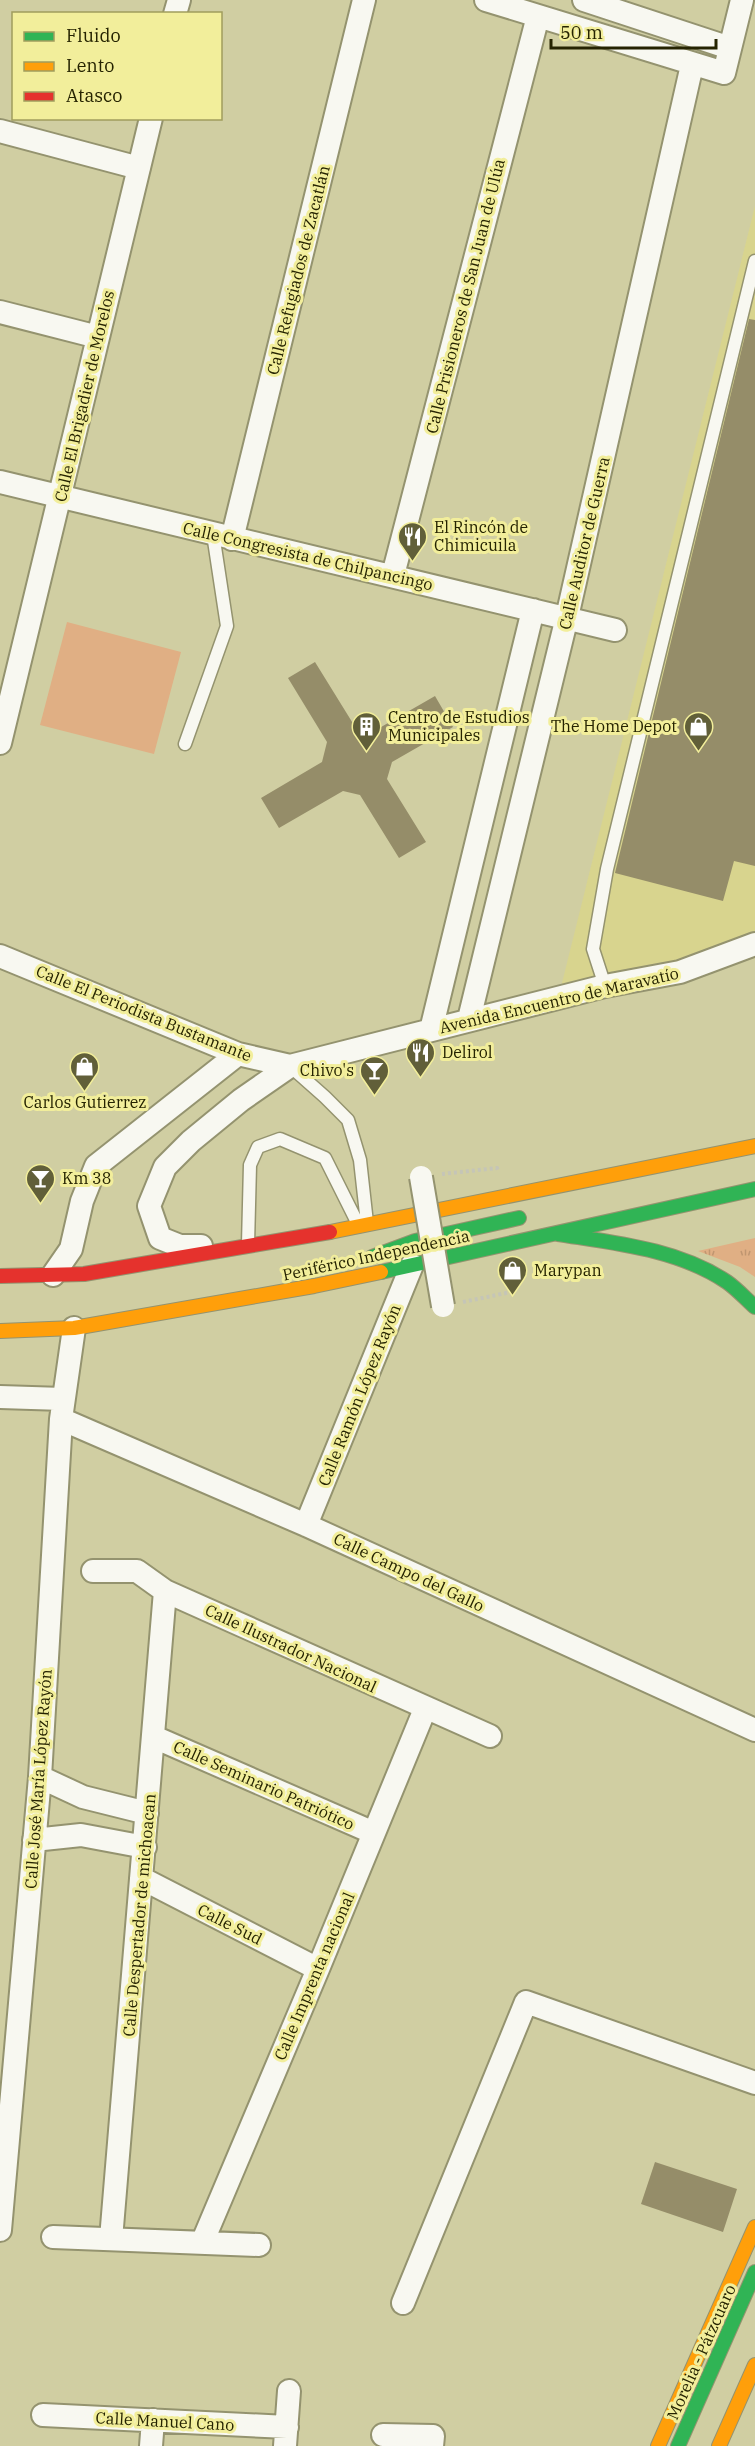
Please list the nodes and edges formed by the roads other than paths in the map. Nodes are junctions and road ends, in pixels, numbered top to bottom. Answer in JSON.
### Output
{"nodes":[{"id":1,"x":364,"y":0,"type":"edge"},
{"id":2,"x":486,"y":0,"type":"edge"},
{"id":3,"x":742,"y":0,"type":"edge"},
{"id":4,"x":591,"y":1,"type":"edge"},
{"id":5,"x":538,"y":16,"type":"junction"},
{"id":6,"x":586,"y":30,"type":"junction"},
{"id":7,"x":730,"y":48,"type":"junction"},
{"id":8,"x":692,"y":65,"type":"junction"},
{"id":9,"x":151,"y":120,"type":"edge"},
{"id":10,"x":0,"y":131,"type":"edge"},
{"id":11,"x":139,"y":168,"type":"junction"},
{"id":12,"x":755,"y":261,"type":"edge"},
{"id":13,"x":0,"y":312,"type":"edge"},
{"id":14,"x":98,"y":337,"type":"junction"},
{"id":15,"x":0,"y":482,"type":"edge"},
{"id":16,"x":60,"y":497,"type":"junction"},
{"id":17,"x":223,"y":537,"type":"junction"},
{"id":18,"x":393,"y":575,"type":"junction"},
{"id":19,"x":533,"y":610,"type":"junction"},
{"id":20,"x":567,"y":617,"type":"junction"},
{"id":21,"x":615,"y":630,"type":"dead end"},
{"id":22,"x":9,"y":670,"type":"edge"},
{"id":23,"x":2,"y":735,"type":"edge"},
{"id":24,"x":184,"y":744,"type":"dead end"},
{"id":25,"x":755,"y":944,"type":"edge"},
{"id":26,"x":0,"y":956,"type":"edge"},
{"id":27,"x":605,"y":986,"type":"junction"},
{"id":28,"x":469,"y":1019,"type":"junction"},
{"id":29,"x":431,"y":1030,"type":"junction"},
{"id":30,"x":238,"y":1054,"type":"junction"},
{"id":31,"x":290,"y":1066,"type":"junction"},
{"id":32,"x":755,"y":1146,"type":"edge"},
{"id":33,"x":421,"y":1176,"type":"dead end"},
{"id":34,"x":755,"y":1189,"type":"edge"},
{"id":35,"x":536,"y":1215,"type":"dead end"},
{"id":36,"x":364,"y":1227,"type":"junction"},
{"id":37,"x":558,"y":1234,"type":"junction"},
{"id":38,"x":248,"y":1246,"type":"junction"},
{"id":39,"x":412,"y":1265,"type":"junction"},
{"id":40,"x":53,"y":1275,"type":"junction"},
{"id":41,"x":0,"y":1276,"type":"edge"},
{"id":42,"x":314,"y":1286,"type":"junction"},
{"id":43,"x":443,"y":1306,"type":"road end"},
{"id":44,"x":755,"y":1307,"type":"edge"},
{"id":45,"x":74,"y":1328,"type":"junction"},
{"id":46,"x":0,"y":1331,"type":"edge"},
{"id":47,"x":0,"y":1397,"type":"edge"},
{"id":48,"x":62,"y":1409,"type":"junction"},
{"id":49,"x":306,"y":1525,"type":"junction"},
{"id":50,"x":93,"y":1571,"type":"dead end"},
{"id":51,"x":165,"y":1591,"type":"junction"},
{"id":52,"x":424,"y":1709,"type":"junction"},
{"id":53,"x":755,"y":1730,"type":"edge"},
{"id":54,"x":490,"y":1736,"type":"dead end"},
{"id":55,"x":154,"y":1737,"type":"junction"},
{"id":56,"x":40,"y":1777,"type":"junction"},
{"id":57,"x":83,"y":1797,"type":"junction"},
{"id":58,"x":147,"y":1814,"type":"junction"},
{"id":59,"x":374,"y":1833,"type":"junction"},
{"id":60,"x":81,"y":1835,"type":"junction"},
{"id":61,"x":34,"y":1840,"type":"junction"},
{"id":62,"x":145,"y":1847,"type":"junction"},
{"id":63,"x":141,"y":1878,"type":"junction"},
{"id":64,"x":318,"y":1970,"type":"junction"},
{"id":65,"x":755,"y":2083,"type":"edge"},
{"id":66,"x":755,"y":2227,"type":"edge"},
{"id":67,"x":0,"y":2230,"type":"edge"},
{"id":68,"x":54,"y":2237,"type":"dead end"},
{"id":69,"x":111,"y":2239,"type":"junction"},
{"id":70,"x":202,"y":2242,"type":"junction"},
{"id":71,"x":259,"y":2245,"type":"dead end"},
{"id":72,"x":755,"y":2272,"type":"edge"},
{"id":73,"x":403,"y":2303,"type":"dead end"},
{"id":74,"x":755,"y":2365,"type":"edge"},
{"id":75,"x":289,"y":2391,"type":"dead end"},
{"id":76,"x":43,"y":2415,"type":"dead end"},
{"id":77,"x":153,"y":2420,"type":"junction"},
{"id":78,"x":383,"y":2435,"type":"dead end"},
{"id":79,"x":286,"y":2436,"type":"edge"},
{"id":80,"x":151,"y":2446,"type":"edge"},
{"id":81,"x":432,"y":2446,"type":"edge"},
{"id":82,"x":658,"y":2446,"type":"edge"},
{"id":83,"x":678,"y":2446,"type":"edge"},
{"id":84,"x":718,"y":2446,"type":"edge"}],
"edges":[{"from":1,"to":17,"type":"street","name":"Calle Refugiados de Zacatlán"},
{"from":2,"to":5,"type":"street"},
{"from":3,"to":7,"type":"street"},
{"from":4,"to":6,"type":"street"},
{"from":4,"to":7,"type":"street"},
{"from":5,"to":6,"type":"street"},
{"from":5,"to":18,"type":"street","name":"Calle Prisioneros de San Juan de Ulúa"},
{"from":6,"to":8,"type":"street"},
{"from":7,"to":8,"type":"street"},
{"from":8,"to":20,"type":"street","name":"Calle Auditor de Guerra"},
{"from":9,"to":11,"type":"street","name":"Calle El Brigadier de Morelos"},
{"from":10,"to":11,"type":"street"},
{"from":11,"to":14,"type":"street","name":"Calle El Brigadier de Morelos"},
{"from":12,"to":27,"type":"lane"},
{"from":13,"to":14,"type":"street"},
{"from":14,"to":16,"type":"street","name":"Calle El Brigadier de Morelos"},
{"from":15,"to":16,"type":"street","name":"Calle Congresista de Chilpancingo"},
{"from":16,"to":17,"type":"street","name":"Calle Congresista de Chilpancingo"},
{"from":16,"to":22,"type":"street","name":"Calle El Brigadier de Morelos"},
{"from":17,"to":18,"type":"street","name":"Calle Congresista de Chilpancingo"},
{"from":17,"to":24,"type":"lane"},
{"from":18,"to":19,"type":"street","name":"Calle Congresista de Chilpancingo"},
{"from":19,"to":20,"type":"street","name":"Calle Congresista de Chilpancingo"},
{"from":19,"to":29,"type":"street"},
{"from":20,"to":21,"type":"street","name":"Calle Congresista de Chilpancingo"},
{"from":20,"to":28,"type":"street","name":"Calle Auditor de Guerra"},
{"from":22,"to":23,"type":"street","name":"Calle El Brigadier de Morelos"},
{"from":25,"to":27,"type":"street","name":"Avenida Encuentro de Maravatío"},
{"from":26,"to":30,"type":"street","name":"Calle El Periodista Bustamante"},
{"from":27,"to":28,"type":"street","name":"Avenida Encuentro de Maravatío"},
{"from":28,"to":29,"type":"street","name":"Avenida Encuentro de Maravatío"},
{"from":29,"to":31,"type":"street","name":"Avenida Encuentro de Maravatío"},
{"from":30,"to":31,"type":"street","name":"Calle El Periodista Bustamante"},
{"from":30,"to":40,"type":"street"},
{"from":31,"to":36,"type":"lane"},
{"from":31,"to":38,"type":"street"},
{"from":32,"to":36,"type":"main road","name":"Periférico Independencia"},
{"from":33,"to":43,"type":"street","bridge":true},
{"from":34,"to":37,"type":"main road","name":"Periférico Independencia"},
{"from":35,"to":42,"type":"main road"},
{"from":36,"to":38,"type":"main road","name":"Periférico Independencia"},
{"from":36,"to":38,"type":"lane"},
{"from":37,"to":39,"type":"main road","name":"Periférico Independencia"},
{"from":37,"to":44,"type":"main road"},
{"from":38,"to":40,"type":"main road","name":"Periférico Independencia"},
{"from":39,"to":42,"type":"main road","name":"Periférico Independencia"},
{"from":39,"to":49,"type":"street","name":"Calle Ramón López Rayón"},
{"from":40,"to":41,"type":"main road","name":"Periférico Independencia"},
{"from":42,"to":45,"type":"main road","name":"Periférico Independencia"},
{"from":45,"to":46,"type":"main road","name":"Periférico Independencia"},
{"from":45,"to":48,"type":"street","name":"Calle José María López Rayón"},
{"from":47,"to":48,"type":"street"},
{"from":48,"to":49,"type":"street","name":"Calle Campo del Gallo"},
{"from":48,"to":56,"type":"street","name":"Calle José María López Rayón"},
{"from":49,"to":53,"type":"street","name":"Calle Campo del Gallo"},
{"from":50,"to":51,"type":"street","name":"Calle Ilustrador Nacional"},
{"from":51,"to":52,"type":"street","name":"Calle Ilustrador Nacional"},
{"from":51,"to":55,"type":"street","name":"Calle Despertador de michoacan"},
{"from":52,"to":54,"type":"street","name":"Calle Ilustrador Nacional"},
{"from":52,"to":59,"type":"street","name":"Calle Imprenta nacional"},
{"from":55,"to":58,"type":"street","name":"Calle Despertador de michoacan"},
{"from":55,"to":59,"type":"street","name":"Calle Seminario Patriótico"},
{"from":56,"to":57,"type":"street"},
{"from":56,"to":61,"type":"street","name":"Calle José María López Rayón"},
{"from":57,"to":58,"type":"street"},
{"from":57,"to":60,"type":"street"},
{"from":58,"to":62,"type":"street","name":"Calle Despertador de michoacan"},
{"from":59,"to":64,"type":"street","name":"Calle Imprenta nacional"},
{"from":60,"to":61,"type":"street"},
{"from":60,"to":62,"type":"street"},
{"from":61,"to":67,"type":"street","name":"Calle José María López Rayón"},
{"from":62,"to":63,"type":"street","name":"Calle Despertador de michoacan"},
{"from":63,"to":64,"type":"street","name":"Calle Sud"},
{"from":63,"to":69,"type":"street","name":"Calle Despertador de michoacan"},
{"from":64,"to":70,"type":"street","name":"Calle Imprenta nacional"},
{"from":65,"to":73,"type":"street"},
{"from":66,"to":82,"type":"main road"},
{"from":68,"to":69,"type":"street"},
{"from":69,"to":70,"type":"street"},
{"from":70,"to":71,"type":"street"},
{"from":72,"to":83,"type":"main road","name":"Morelia - Pátzcuaro"},
{"from":74,"to":84,"type":"main road"},
{"from":75,"to":79,"type":"street","name":"Calle Manuel Cano"},
{"from":76,"to":77,"type":"street","name":"Calle Manuel Cano"},
{"from":77,"to":79,"type":"street","name":"Calle Manuel Cano"},
{"from":77,"to":80,"type":"street"},
{"from":78,"to":81,"type":"street"}]}
